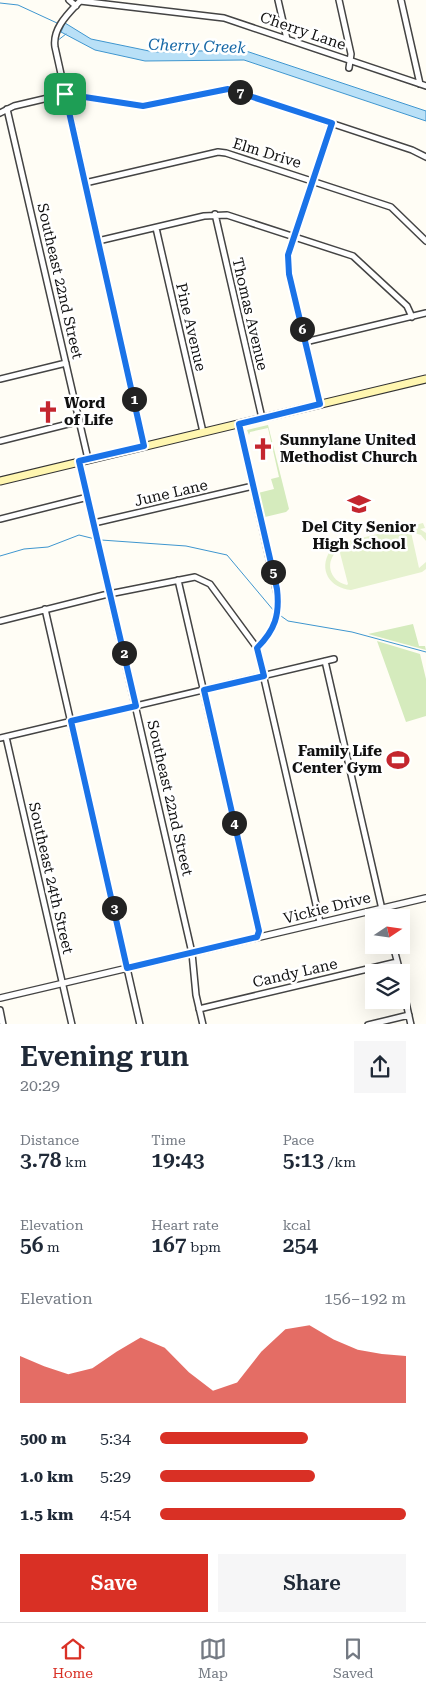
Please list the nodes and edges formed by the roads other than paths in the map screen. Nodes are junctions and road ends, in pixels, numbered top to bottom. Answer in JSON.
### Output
{"nodes":[{"id":1,"x":69,"y":0,"type":"edge"},
{"id":2,"x":81,"y":0,"type":"edge"},
{"id":3,"x":278,"y":0,"type":"edge"},
{"id":4,"x":339,"y":0,"type":"edge"},
{"id":5,"x":401,"y":0,"type":"edge"},
{"id":6,"x":76,"y":6,"type":"junction"},
{"id":7,"x":287,"y":39,"type":"junction"},
{"id":8,"x":352,"y":61,"type":"junction"},
{"id":9,"x":349,"y":68,"type":"dead end"},
{"id":10,"x":423,"y":85,"type":"edge"},
{"id":11,"x":65,"y":94,"type":"junction"},
{"id":12,"x":8,"y":109,"type":"junction"},
{"id":13,"x":0,"y":113,"type":"edge"},
{"id":14,"x":332,"y":123,"type":"junction"},
{"id":15,"x":426,"y":157,"type":"edge"},
{"id":16,"x":312,"y":180,"type":"junction"},
{"id":17,"x":85,"y":183,"type":"junction"},
{"id":18,"x":215,"y":214,"type":"junction"},
{"id":19,"x":156,"y":228,"type":"junction"},
{"id":20,"x":293,"y":238,"type":"junction"},
{"id":21,"x":98,"y":241,"type":"junction"},
{"id":22,"x":426,"y":241,"type":"edge"},
{"id":23,"x":426,"y":314,"type":"edge"},
{"id":24,"x":412,"y":317,"type":"junction"},
{"id":25,"x":305,"y":342,"type":"junction"},
{"id":26,"x":66,"y":363,"type":"junction"},
{"id":27,"x":0,"y":379,"type":"edge"},
{"id":28,"x":426,"y":379,"type":"edge"},
{"id":29,"x":320,"y":404,"type":"junction"},
{"id":30,"x":262,"y":418,"type":"junction"},
{"id":31,"x":80,"y":421,"type":"junction"},
{"id":32,"x":239,"y":424,"type":"junction"},
{"id":33,"x":203,"y":432,"type":"junction"},
{"id":34,"x":0,"y":441,"type":"edge"},
{"id":35,"x":144,"y":446,"type":"junction"},
{"id":36,"x":88,"y":459,"type":"junction"},
{"id":37,"x":79,"y":461,"type":"junction"},
{"id":38,"x":0,"y":481,"type":"edge"},
{"id":39,"x":253,"y":486,"type":"junction"},
{"id":40,"x":88,"y":497,"type":"junction"},
{"id":41,"x":0,"y":519,"type":"edge"},
{"id":42,"x":94,"y":523,"type":"junction"},
{"id":43,"x":178,"y":580,"type":"junction"},
{"id":44,"x":111,"y":595,"type":"junction"},
{"id":45,"x":45,"y":610,"type":"junction"},
{"id":46,"x":0,"y":621,"type":"edge"},
{"id":47,"x":257,"y":648,"type":"junction"},
{"id":48,"x":334,"y":659,"type":"dead end"},
{"id":49,"x":325,"y":661,"type":"junction"},
{"id":50,"x":264,"y":676,"type":"junction"},
{"id":51,"x":204,"y":690,"type":"junction"},
{"id":52,"x":136,"y":706,"type":"junction"},
{"id":53,"x":71,"y":721,"type":"junction"},
{"id":54,"x":3,"y":737,"type":"edge"},
{"id":55,"x":426,"y":898,"type":"edge"},
{"id":56,"x":382,"y":908,"type":"junction"},
{"id":57,"x":320,"y":922,"type":"junction"},
{"id":58,"x":257,"y":937,"type":"junction"},
{"id":59,"x":192,"y":953,"type":"junction"},
{"id":60,"x":395,"y":954,"type":"edge"},
{"id":61,"x":397,"y":962,"type":"joint"},
{"id":62,"x":127,"y":968,"type":"junction"},
{"id":63,"x":63,"y":983,"type":"junction"},
{"id":64,"x":0,"y":998,"type":"edge"},
{"id":65,"x":199,"y":1009,"type":"junction"},
{"id":66,"x":408,"y":1009,"type":"edge"},
{"id":67,"x":0,"y":1010,"type":"edge"},
{"id":68,"x":409,"y":1015,"type":"junction"},
{"id":69,"x":4,"y":1024,"type":"edge"},
{"id":70,"x":72,"y":1024,"type":"edge"},
{"id":71,"x":140,"y":1024,"type":"edge"},
{"id":72,"x":203,"y":1024,"type":"edge"},
{"id":73,"x":368,"y":1024,"type":"edge"},
{"id":74,"x":412,"y":1024,"type":"edge"}],
"edges":[{"from":1,"to":6,"type":"street"},
{"from":2,"to":6,"type":"street"},
{"from":2,"to":7,"type":"street","name":"Cherry Lane"},
{"from":3,"to":7,"type":"street"},
{"from":4,"to":8,"type":"street"},
{"from":5,"to":10,"type":"street"},
{"from":6,"to":11,"type":"street"},
{"from":7,"to":8,"type":"street","name":"Cherry Lane"},
{"from":8,"to":9,"type":"street"},
{"from":8,"to":10,"type":"street","name":"Cherry Lane"},
{"from":11,"to":12,"type":"street"},
{"from":11,"to":14,"type":"street"},
{"from":11,"to":17,"type":"street"},
{"from":12,"to":13,"type":"street"},
{"from":12,"to":26,"type":"street","name":"Southeast 22nd Street"},
{"from":14,"to":15,"type":"street"},
{"from":14,"to":16,"type":"street"},
{"from":16,"to":17,"type":"street","name":"Elm Drive"},
{"from":16,"to":20,"type":"street"},
{"from":16,"to":22,"type":"street","name":"Elm Drive"},
{"from":17,"to":21,"type":"street"},
{"from":18,"to":19,"type":"street"},
{"from":18,"to":20,"type":"street"},
{"from":18,"to":30,"type":"street","name":"Thomas Avenue"},
{"from":19,"to":21,"type":"street"},
{"from":19,"to":33,"type":"street","name":"Pine Avenue"},
{"from":20,"to":24,"type":"street"},
{"from":20,"to":25,"type":"street"},
{"from":21,"to":35,"type":"street"},
{"from":23,"to":24,"type":"street"},
{"from":24,"to":25,"type":"street"},
{"from":25,"to":29,"type":"street"},
{"from":26,"to":27,"type":"street"},
{"from":26,"to":31,"type":"street","name":"Southeast 22nd Street"},
{"from":28,"to":29,"type":"main road"},
{"from":29,"to":30,"type":"main road"},
{"from":30,"to":32,"type":"main road"},
{"from":31,"to":34,"type":"street"},
{"from":31,"to":36,"type":"street","name":"Southeast 22nd Street"},
{"from":32,"to":33,"type":"main road"},
{"from":32,"to":39,"type":"street"},
{"from":33,"to":35,"type":"main road"},
{"from":35,"to":36,"type":"main road"},
{"from":36,"to":37,"type":"main road"},
{"from":37,"to":38,"type":"main road"},
{"from":37,"to":40,"type":"street","name":"Southeast 22nd Street"},
{"from":39,"to":42,"type":"street","name":"June Lane"},
{"from":39,"to":47,"type":"street"},
{"from":40,"to":41,"type":"street"},
{"from":40,"to":42,"type":"street","name":"Southeast 22nd Street"},
{"from":42,"to":44,"type":"street","name":"Southeast 22nd Street"},
{"from":43,"to":44,"type":"street"},
{"from":43,"to":47,"type":"street"},
{"from":43,"to":51,"type":"street"},
{"from":44,"to":45,"type":"street"},
{"from":44,"to":52,"type":"street","name":"Southeast 22nd Street"},
{"from":45,"to":46,"type":"street"},
{"from":45,"to":53,"type":"street"},
{"from":47,"to":50,"type":"street"},
{"from":48,"to":49,"type":"street"},
{"from":49,"to":50,"type":"street"},
{"from":49,"to":56,"type":"street"},
{"from":50,"to":51,"type":"street"},
{"from":50,"to":57,"type":"street"},
{"from":51,"to":52,"type":"street"},
{"from":51,"to":58,"type":"street"},
{"from":52,"to":53,"type":"street"},
{"from":52,"to":59,"type":"street","name":"Southeast 22nd Street"},
{"from":53,"to":54,"type":"street"},
{"from":53,"to":62,"type":"street"},
{"from":54,"to":63,"type":"street","name":"Southeast 24th Street"},
{"from":55,"to":56,"type":"street","name":"Vickie Drive"},
{"from":56,"to":57,"type":"street","name":"Vickie Drive"},
{"from":57,"to":58,"type":"street","name":"Vickie Drive"},
{"from":58,"to":59,"type":"street","name":"Vickie Drive"},
{"from":59,"to":62,"type":"street","name":"Vickie Drive"},
{"from":59,"to":65,"type":"street","name":"Southeast 22nd Street"},
{"from":60,"to":61,"type":"street"},
{"from":61,"to":65,"type":"street","name":"Candy Lane"},
{"from":62,"to":63,"type":"street","name":"Vickie Drive"},
{"from":62,"to":71,"type":"street"},
{"from":63,"to":64,"type":"street","name":"Vickie Drive"},
{"from":63,"to":70,"type":"street","name":"Southeast 24th Street"},
{"from":65,"to":72,"type":"street","name":"Southeast 22nd Street"},
{"from":66,"to":68,"type":"street"},
{"from":67,"to":69,"type":"street"},
{"from":68,"to":73,"type":"street"},
{"from":68,"to":74,"type":"street"}]}
